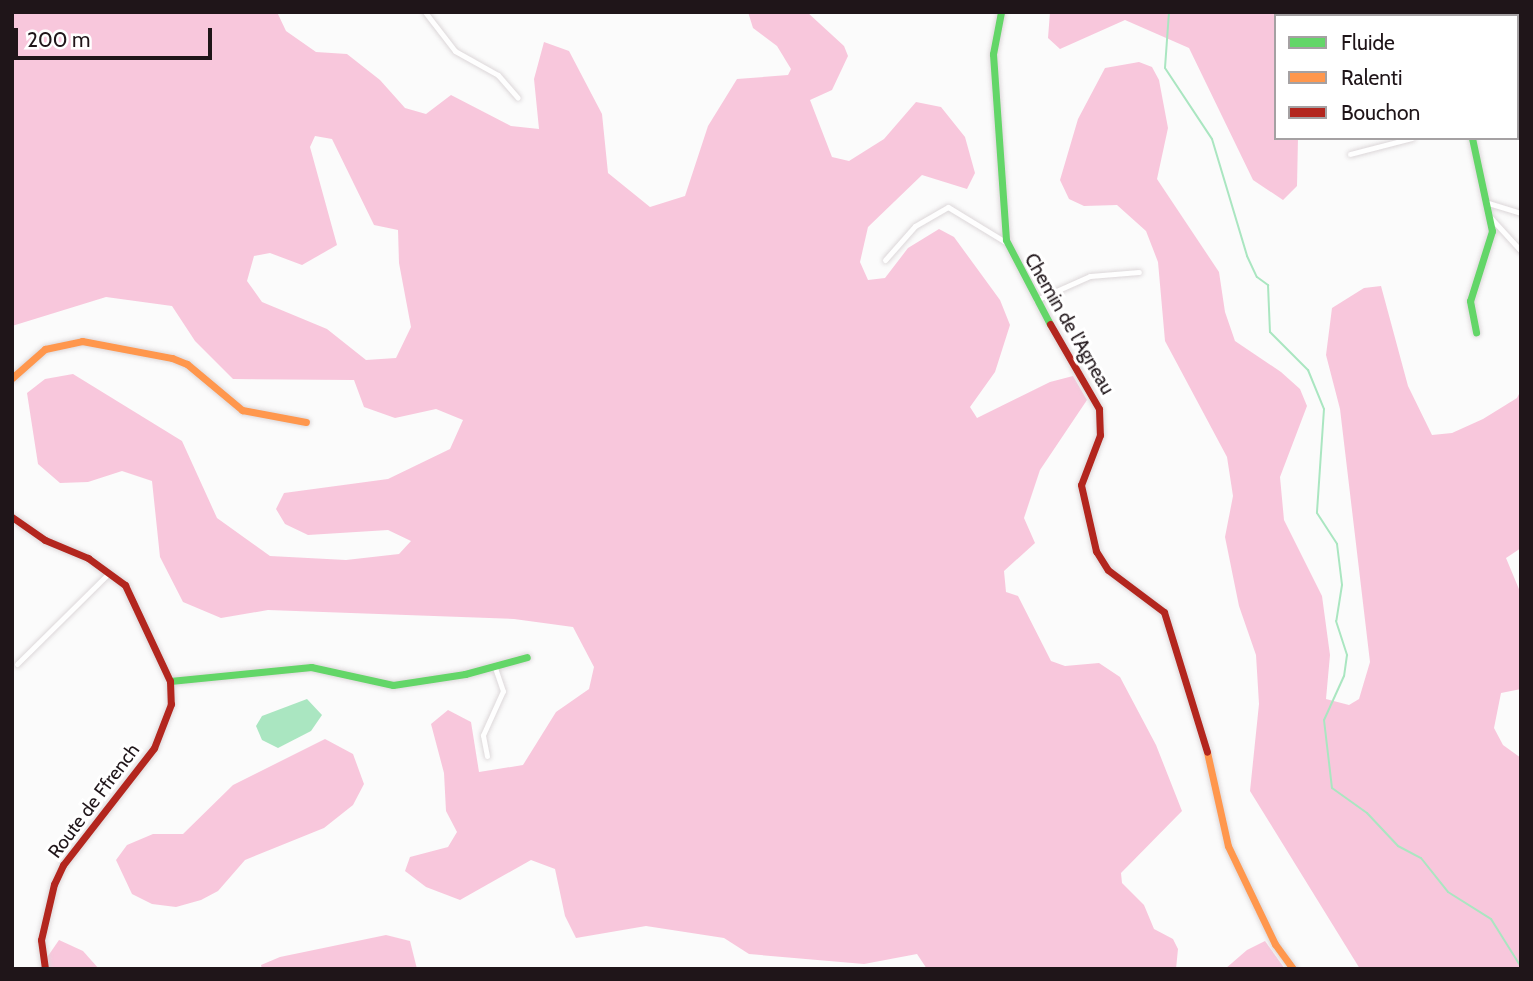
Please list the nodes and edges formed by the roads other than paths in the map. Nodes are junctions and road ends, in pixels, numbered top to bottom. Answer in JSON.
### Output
{"nodes":[{"id":1,"x":425,"y":12,"type":"edge"},
{"id":2,"x":1000,"y":12,"type":"edge"},
{"id":3,"x":518,"y":98,"type":"dead end"},
{"id":4,"x":1404,"y":140,"type":"edge"},
{"id":5,"x":1472,"y":140,"type":"edge"},
{"id":6,"x":1350,"y":154,"type":"dead end"},
{"id":7,"x":1485,"y":202,"type":"junction"},
{"id":8,"x":1521,"y":213,"type":"edge"},
{"id":9,"x":1490,"y":217,"type":"junction"},
{"id":10,"x":1007,"y":243,"type":"junction"},
{"id":11,"x":1521,"y":251,"type":"edge"},
{"id":12,"x":885,"y":260,"type":"dead end"},
{"id":13,"x":1139,"y":272,"type":"dead end"},
{"id":14,"x":1036,"y":300,"type":"junction"},
{"id":15,"x":1476,"y":332,"type":"dead end"},
{"id":16,"x":12,"y":379,"type":"edge"},
{"id":17,"x":306,"y":422,"type":"dead end"},
{"id":18,"x":12,"y":517,"type":"edge"},
{"id":19,"x":109,"y":573,"type":"junction"},
{"id":20,"x":527,"y":657,"type":"dead end"},
{"id":21,"x":17,"y":664,"type":"dead end"},
{"id":22,"x":495,"y":668,"type":"junction"},
{"id":23,"x":170,"y":681,"type":"junction"},
{"id":24,"x":488,"y":756,"type":"dead end"},
{"id":25,"x":45,"y":969,"type":"edge"},
{"id":26,"x":1293,"y":969,"type":"edge"}],
"edges":[{"from":1,"to":3,"type":"street"},
{"from":2,"to":10,"type":"street","name":"Chemin de l’Agneau"},
{"from":4,"to":6,"type":"street"},
{"from":5,"to":7,"type":"street"},
{"from":7,"to":8,"type":"street"},
{"from":7,"to":9,"type":"street"},
{"from":9,"to":11,"type":"street"},
{"from":9,"to":15,"type":"street"},
{"from":10,"to":12,"type":"street"},
{"from":10,"to":14,"type":"street","name":"Chemin de l’Agneau"},
{"from":13,"to":14,"type":"street"},
{"from":14,"to":26,"type":"street","name":"Chemin de l’Agneau"},
{"from":16,"to":17,"type":"street"},
{"from":18,"to":19,"type":"street","name":"Route de Ffrench"},
{"from":19,"to":21,"type":"street"},
{"from":19,"to":23,"type":"street","name":"Route de Ffrench"},
{"from":20,"to":22,"type":"street"},
{"from":22,"to":23,"type":"street"},
{"from":22,"to":24,"type":"street"},
{"from":23,"to":25,"type":"street","name":"Route de Ffrench"}]}
